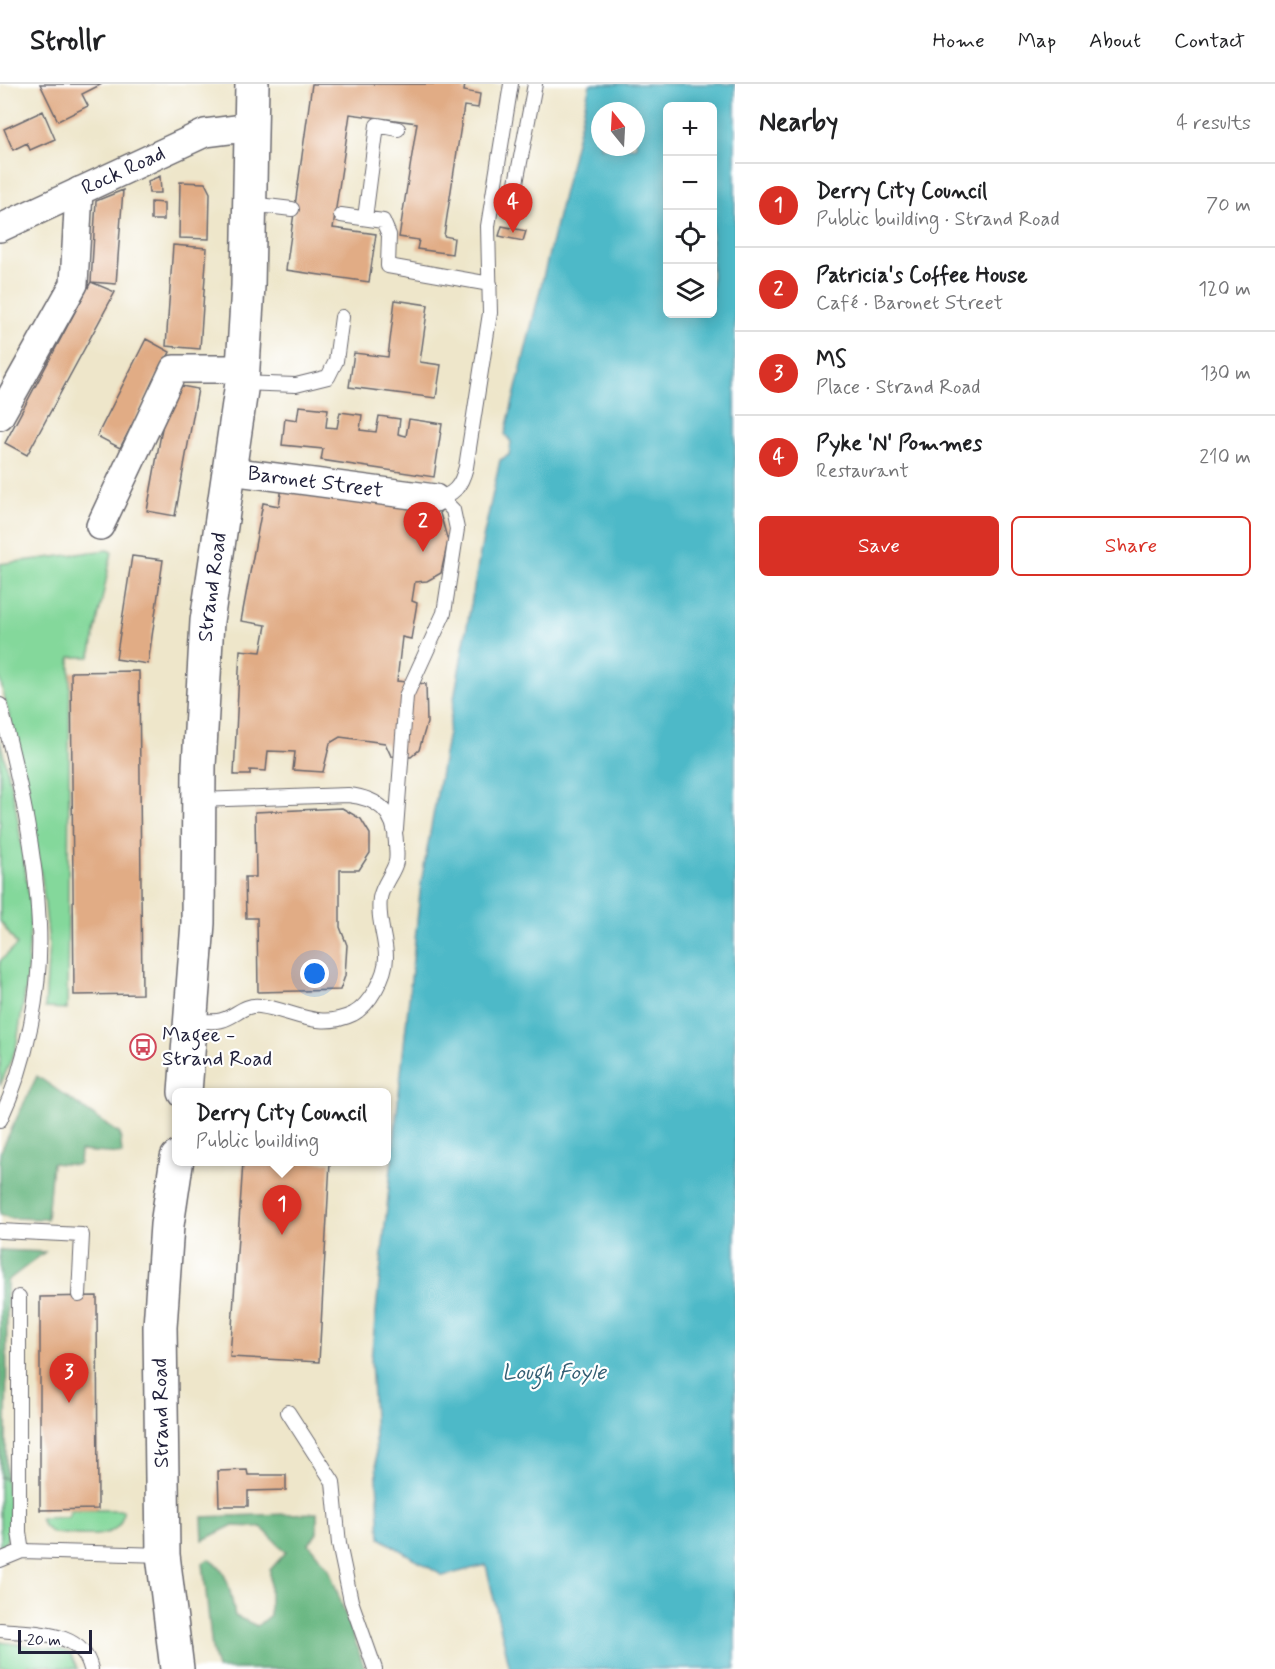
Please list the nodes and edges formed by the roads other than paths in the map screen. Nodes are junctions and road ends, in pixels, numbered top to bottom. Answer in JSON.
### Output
{"nodes":[{"id":1,"x":252,"y":84,"type":"edge"},
{"id":2,"x":511,"y":84,"type":"edge"},
{"id":3,"x":535,"y":84,"type":"edge"},
{"id":4,"x":252,"y":127,"type":"junction"},
{"id":5,"x":398,"y":129,"type":"dead end"},
{"id":6,"x":516,"y":183,"type":"dead end"},
{"id":7,"x":79,"y":191,"type":"junction"},
{"id":8,"x":250,"y":204,"type":"junction"},
{"id":9,"x":292,"y":209,"type":"dead end"},
{"id":10,"x":341,"y":215,"type":"dead end"},
{"id":11,"x":365,"y":218,"type":"junction"},
{"id":12,"x":0,"y":228,"type":"edge"},
{"id":13,"x":490,"y":284,"type":"junction"},
{"id":14,"x":342,"y":317,"type":"dead end"},
{"id":15,"x":243,"y":376,"type":"junction"},
{"id":16,"x":0,"y":416,"type":"edge"},
{"id":17,"x":466,"y":467,"type":"junction"},
{"id":18,"x":230,"y":471,"type":"junction"},
{"id":19,"x":435,"y":498,"type":"junction"},
{"id":20,"x":100,"y":526,"type":"dead end"},
{"id":21,"x":457,"y":529,"type":"junction"},
{"id":22,"x":0,"y":705,"type":"edge"},
{"id":23,"x":199,"y":800,"type":"junction"},
{"id":24,"x":396,"y":832,"type":"junction"},
{"id":25,"x":191,"y":1020,"type":"junction"},
{"id":26,"x":185,"y":1088,"type":"edge"},
{"id":27,"x":0,"y":1120,"type":"edge"},
{"id":28,"x":176,"y":1166,"type":"edge"},
{"id":29,"x":0,"y":1231,"type":"edge"},
{"id":30,"x":79,"y":1295,"type":"dead end"},
{"id":31,"x":19,"y":1297,"type":"dead end"},
{"id":32,"x":288,"y":1412,"type":"dead end"},
{"id":33,"x":22,"y":1551,"type":"junction"},
{"id":34,"x":163,"y":1555,"type":"junction"},
{"id":35,"x":0,"y":1560,"type":"edge"},
{"id":36,"x":0,"y":1630,"type":"edge"},
{"id":37,"x":91,"y":1669,"type":"edge"},
{"id":38,"x":177,"y":1669,"type":"edge"},
{"id":39,"x":375,"y":1669,"type":"edge"}],
"edges":[{"from":1,"to":4,"type":"highway","name":"Strand Road"},
{"from":2,"to":13,"type":"lane"},
{"from":3,"to":6,"type":"lane"},
{"from":4,"to":7,"type":"street","name":"Rock Road"},
{"from":4,"to":8,"type":"highway","name":"Strand Road"},
{"from":5,"to":11,"type":"lane"},
{"from":7,"to":12,"type":"street","name":"Rock Road"},
{"from":7,"to":16,"type":"street"},
{"from":8,"to":9,"type":"lane"},
{"from":8,"to":15,"type":"highway","name":"Strand Road"},
{"from":10,"to":11,"type":"lane"},
{"from":11,"to":13,"type":"lane"},
{"from":13,"to":17,"type":"lane"},
{"from":14,"to":15,"type":"lane"},
{"from":15,"to":18,"type":"highway","name":"Strand Road"},
{"from":15,"to":20,"type":"street"},
{"from":17,"to":19,"type":"lane"},
{"from":17,"to":21,"type":"lane"},
{"from":18,"to":19,"type":"street","name":"Baronet Street"},
{"from":18,"to":23,"type":"highway","name":"Strand Road"},
{"from":19,"to":21,"type":"lane"},
{"from":21,"to":24,"type":"lane"},
{"from":22,"to":27,"type":"lane"},
{"from":23,"to":24,"type":"lane"},
{"from":23,"to":25,"type":"highway","name":"Strand Road"},
{"from":24,"to":25,"type":"lane"},
{"from":25,"to":26,"type":"highway","name":"Strand Road"},
{"from":28,"to":34,"type":"highway","name":"Strand Road"},
{"from":29,"to":30,"type":"lane"},
{"from":31,"to":33,"type":"lane"},
{"from":32,"to":39,"type":"lane"},
{"from":33,"to":34,"type":"lane"},
{"from":33,"to":35,"type":"lane"},
{"from":34,"to":38,"type":"highway","name":"Strand Road"},
{"from":36,"to":37,"type":"lane"}]}
